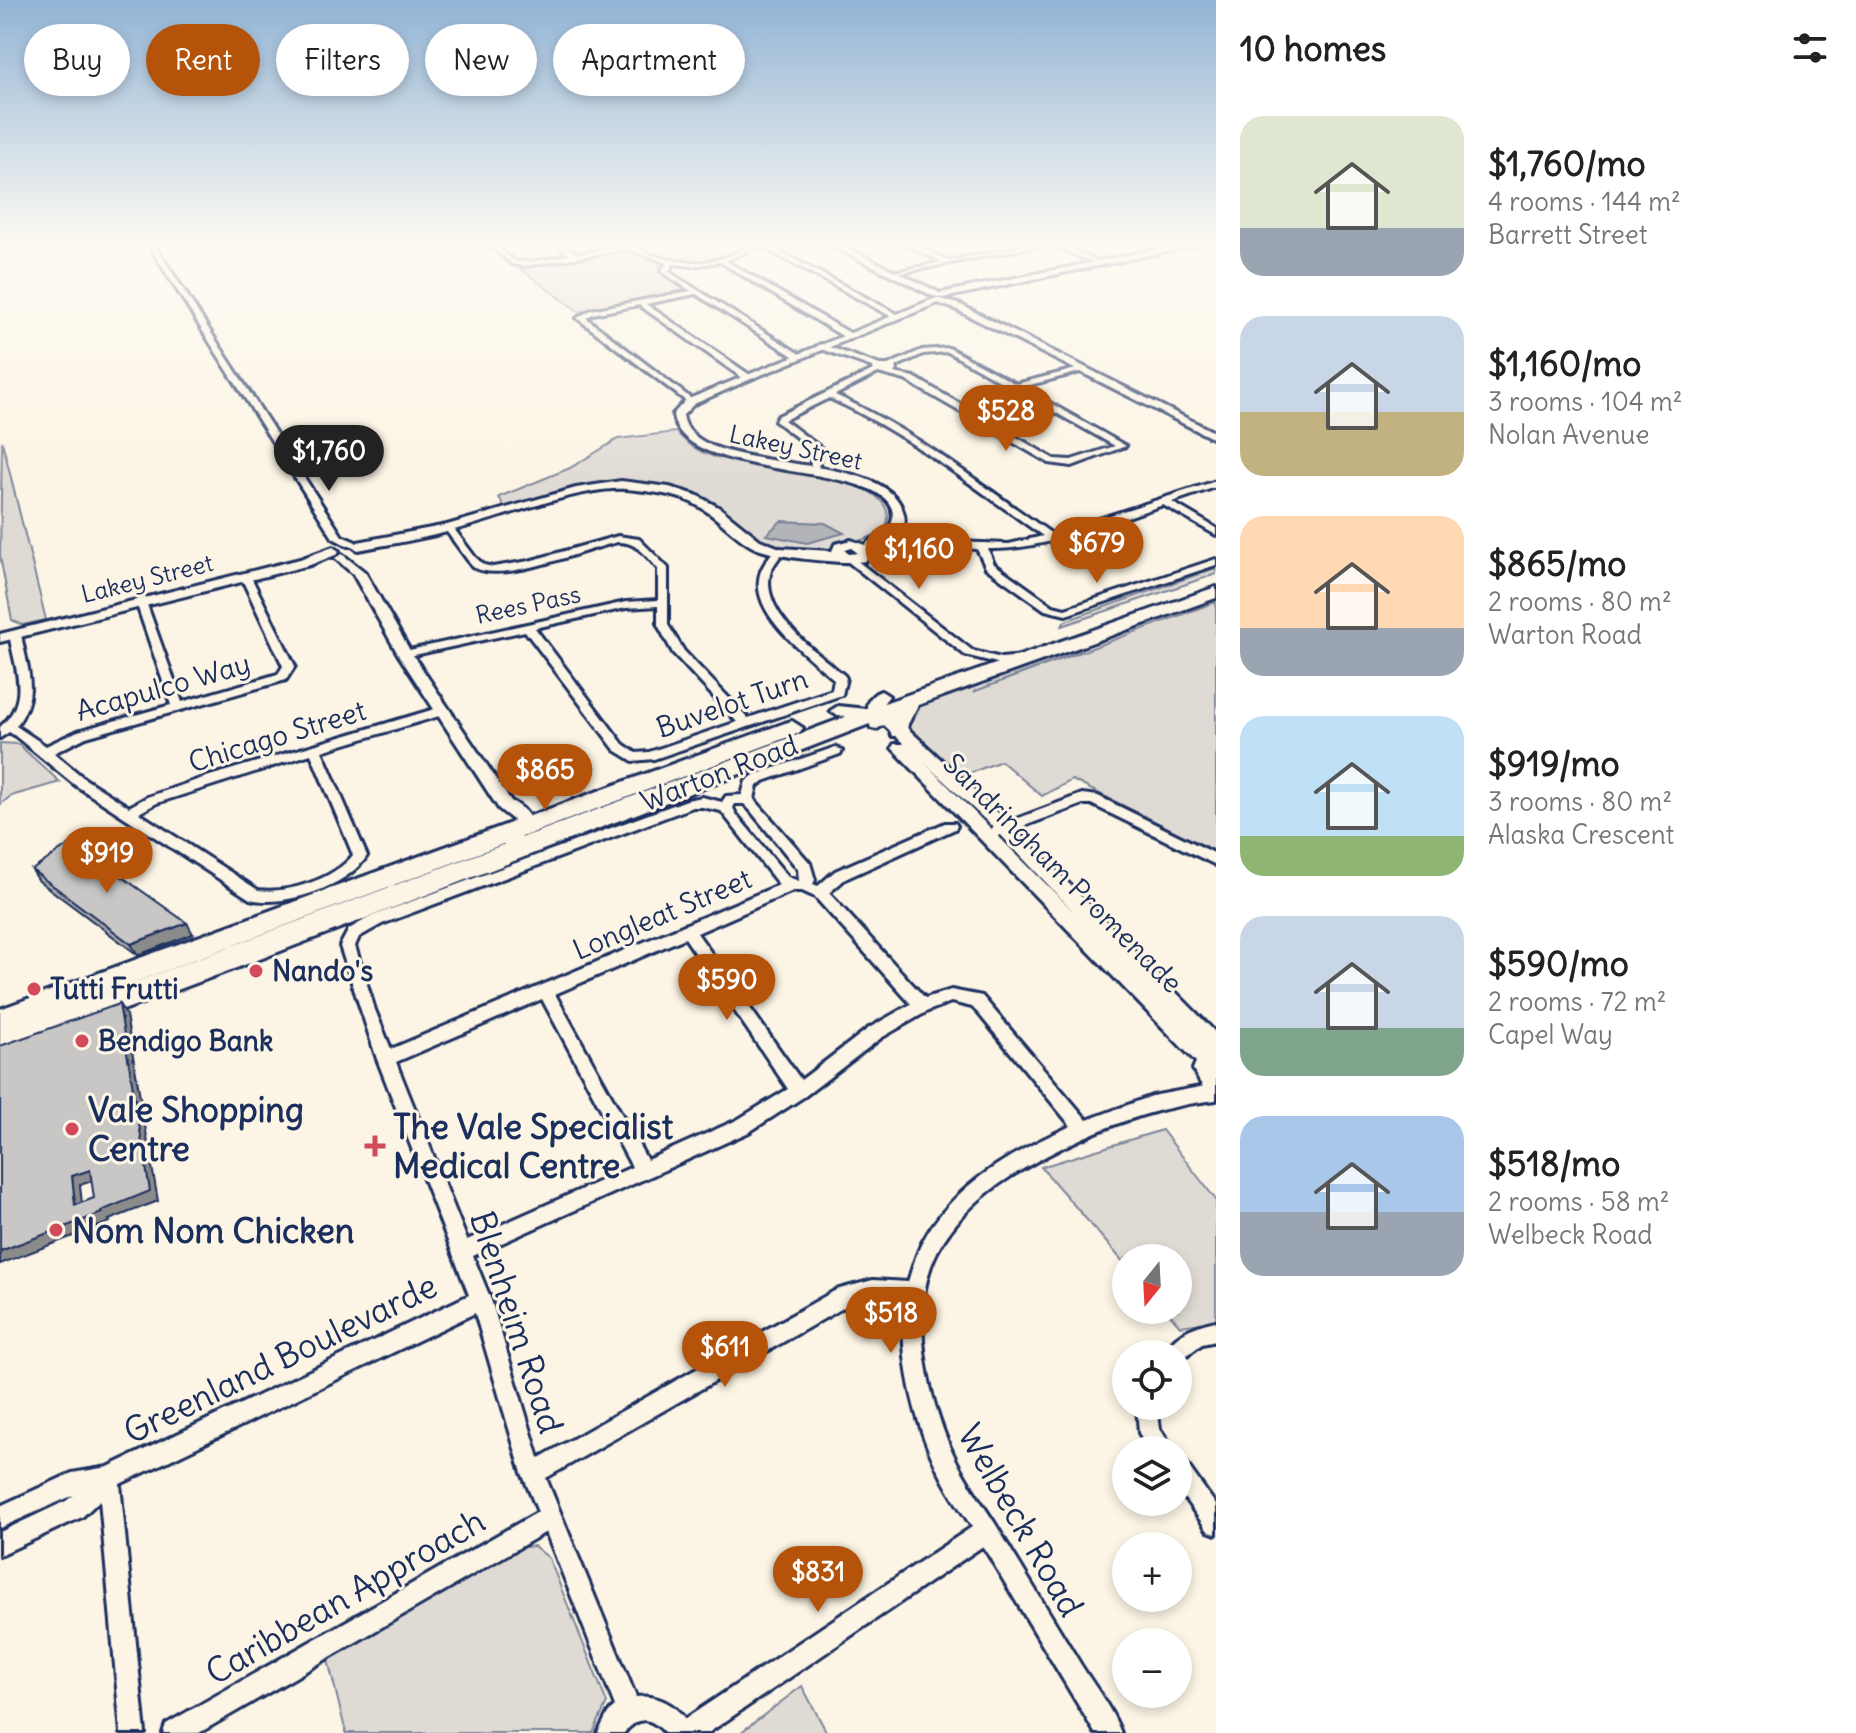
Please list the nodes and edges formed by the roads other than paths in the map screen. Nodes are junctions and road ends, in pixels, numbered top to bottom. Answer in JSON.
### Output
{"nodes":[{"id":1,"x":203,"y":325,"type":"edge"},
{"id":2,"x":590,"y":325,"type":"edge"},
{"id":3,"x":672,"y":325,"type":"edge"},
{"id":4,"x":750,"y":325,"type":"edge"},
{"id":5,"x":830,"y":325,"type":"edge"},
{"id":6,"x":871,"y":325,"type":"edge"},
{"id":7,"x":993,"y":325,"type":"edge"},
{"id":8,"x":847,"y":335,"type":"junction"},
{"id":9,"x":821,"y":346,"type":"junction"},
{"id":10,"x":799,"y":356,"type":"junction"},
{"id":11,"x":877,"y":369,"type":"junction"},
{"id":12,"x":890,"y":369,"type":"junction"},
{"id":13,"x":1083,"y":370,"type":"junction"},
{"id":14,"x":747,"y":377,"type":"junction"},
{"id":15,"x":1018,"y":386,"type":"junction"},
{"id":16,"x":829,"y":395,"type":"junction"},
{"id":17,"x":690,"y":402,"type":"junction"},
{"id":18,"x":1216,"y":437,"type":"edge"},
{"id":19,"x":813,"y":470,"type":"junction"},
{"id":20,"x":1216,"y":484,"type":"edge"},
{"id":21,"x":1162,"y":500,"type":"junction"},
{"id":22,"x":449,"y":528,"type":"junction"},
{"id":23,"x":896,"y":528,"type":"junction"},
{"id":24,"x":1216,"y":532,"type":"edge"},
{"id":25,"x":1051,"y":537,"type":"junction"},
{"id":26,"x":982,"y":548,"type":"junction"},
{"id":27,"x":778,"y":552,"type":"junction"},
{"id":28,"x":852,"y":552,"type":"junction"},
{"id":29,"x":348,"y":554,"type":"junction"},
{"id":30,"x":1216,"y":562,"type":"edge"},
{"id":31,"x":246,"y":577,"type":"junction"},
{"id":32,"x":1216,"y":577,"type":"edge"},
{"id":33,"x":1216,"y":592,"type":"edge"},
{"id":34,"x":141,"y":602,"type":"junction"},
{"id":35,"x":661,"y":603,"type":"junction"},
{"id":36,"x":529,"y":628,"type":"junction"},
{"id":37,"x":15,"y":634,"type":"junction"},
{"id":38,"x":0,"y":638,"type":"edge"},
{"id":39,"x":405,"y":654,"type":"junction"},
{"id":40,"x":1032,"y":658,"type":"junction"},
{"id":41,"x":985,"y":659,"type":"junction"},
{"id":42,"x":973,"y":679,"type":"junction"},
{"id":43,"x":178,"y":707,"type":"junction"},
{"id":44,"x":442,"y":711,"type":"junction"},
{"id":45,"x":883,"y":717,"type":"junction"},
{"id":46,"x":745,"y":723,"type":"junction"},
{"id":47,"x":4,"y":730,"type":"edge"},
{"id":48,"x":315,"y":749,"type":"junction"},
{"id":49,"x":836,"y":751,"type":"dead end"},
{"id":50,"x":43,"y":753,"type":"junction"},
{"id":51,"x":747,"y":800,"type":"junction"},
{"id":52,"x":726,"y":808,"type":"junction"},
{"id":53,"x":129,"y":813,"type":"junction"},
{"id":54,"x":950,"y":826,"type":"dead end"},
{"id":55,"x":518,"y":830,"type":"junction"},
{"id":56,"x":569,"y":830,"type":"junction"},
{"id":57,"x":995,"y":831,"type":"junction"},
{"id":58,"x":500,"y":856,"type":"junction"},
{"id":59,"x":1216,"y":860,"type":"edge"},
{"id":60,"x":798,"y":886,"type":"junction"},
{"id":61,"x":820,"y":893,"type":"junction"},
{"id":62,"x":688,"y":931,"type":"junction"},
{"id":63,"x":546,"y":992,"type":"junction"},
{"id":64,"x":922,"y":1006,"type":"junction"},
{"id":65,"x":0,"y":1021,"type":"edge"},
{"id":66,"x":0,"y":1044,"type":"edge"},
{"id":67,"x":385,"y":1059,"type":"junction"},
{"id":68,"x":1213,"y":1069,"type":"edge"},
{"id":69,"x":799,"y":1091,"type":"junction"},
{"id":70,"x":1082,"y":1127,"type":"junction"},
{"id":71,"x":643,"y":1170,"type":"junction"},
{"id":72,"x":463,"y":1251,"type":"junction"},
{"id":73,"x":916,"y":1292,"type":"junction"},
{"id":74,"x":481,"y":1300,"type":"junction"},
{"id":75,"x":1216,"y":1331,"type":"edge"},
{"id":76,"x":1191,"y":1340,"type":"edge"},
{"id":77,"x":533,"y":1473,"type":"junction"},
{"id":78,"x":109,"y":1478,"type":"junction"},
{"id":79,"x":1192,"y":1490,"type":"edge"},
{"id":80,"x":0,"y":1517,"type":"edge"},
{"id":81,"x":549,"y":1518,"type":"junction"},
{"id":82,"x":1216,"y":1523,"type":"edge"},
{"id":83,"x":986,"y":1531,"type":"junction"},
{"id":84,"x":0,"y":1544,"type":"edge"},
{"id":85,"x":630,"y":1710,"type":"junction"},
{"id":86,"x":133,"y":1733,"type":"edge"},
{"id":87,"x":175,"y":1733,"type":"edge"},
{"id":88,"x":610,"y":1733,"type":"edge"},
{"id":89,"x":679,"y":1733,"type":"edge"},
{"id":90,"x":686,"y":1733,"type":"edge"},
{"id":91,"x":1109,"y":1733,"type":"edge"}],
"edges":[{"from":1,"to":29,"type":"street"},
{"from":2,"to":17,"type":"street"},
{"from":3,"to":14,"type":"street"},
{"from":4,"to":10,"type":"street"},
{"from":5,"to":8,"type":"street"},
{"from":6,"to":8,"type":"street","name":"Lakey Street"},
{"from":7,"to":13,"type":"street"},
{"from":8,"to":9,"type":"street","name":"Lakey Street"},
{"from":9,"to":10,"type":"street","name":"Lakey Street"},
{"from":9,"to":11,"type":"street"},
{"from":10,"to":14,"type":"street","name":"Lakey Street"},
{"from":11,"to":12,"type":"street"},
{"from":11,"to":16,"type":"street"},
{"from":12,"to":15,"type":"street"},
{"from":12,"to":15,"type":"street"},
{"from":13,"to":15,"type":"street"},
{"from":13,"to":18,"type":"street"},
{"from":14,"to":17,"type":"street","name":"Lakey Street"},
{"from":16,"to":19,"type":"street"},
{"from":16,"to":25,"type":"street"},
{"from":17,"to":19,"type":"street","name":"Lakey Street"},
{"from":19,"to":23,"type":"street","name":"Lakey Street"},
{"from":20,"to":21,"type":"street"},
{"from":21,"to":24,"type":"street"},
{"from":21,"to":25,"type":"street"},
{"from":22,"to":27,"type":"street","name":"Lakey Street"},
{"from":22,"to":29,"type":"street","name":"Lakey Street"},
{"from":22,"to":35,"type":"street"},
{"from":23,"to":26,"type":"street"},
{"from":23,"to":28,"type":"street"},
{"from":25,"to":26,"type":"street"},
{"from":26,"to":30,"type":"street"},
{"from":27,"to":28,"type":"street","name":"Lakey Street"},
{"from":27,"to":46,"type":"street","name":"Buvelot Turn"},
{"from":28,"to":41,"type":"street"},
{"from":29,"to":31,"type":"street","name":"Lakey Street"},
{"from":29,"to":39,"type":"street"},
{"from":31,"to":34,"type":"street","name":"Lakey Street"},
{"from":31,"to":43,"type":"street","name":"Acapulco Way"},
{"from":32,"to":41,"type":"main road","name":"Warton Road"},
{"from":33,"to":40,"type":"main road","name":"Warton Road"},
{"from":34,"to":37,"type":"street","name":"Lakey Street"},
{"from":34,"to":43,"type":"street"},
{"from":35,"to":36,"type":"street","name":"Rees Pass"},
{"from":35,"to":46,"type":"street"},
{"from":36,"to":39,"type":"street","name":"Rees Pass"},
{"from":36,"to":46,"type":"street","name":"Buvelot Turn"},
{"from":37,"to":38,"type":"street","name":"Lakey Street"},
{"from":37,"to":47,"type":"street"},
{"from":39,"to":44,"type":"street"},
{"from":40,"to":41,"type":"street"},
{"from":40,"to":42,"type":"main road","name":"Warton Road"},
{"from":41,"to":42,"type":"street"},
{"from":41,"to":45,"type":"main road","name":"Warton Road"},
{"from":42,"to":45,"type":"main road","name":"Warton Road"},
{"from":43,"to":50,"type":"street","name":"Acapulco Way"},
{"from":44,"to":48,"type":"street","name":"Chicago Street"},
{"from":44,"to":55,"type":"street"},
{"from":45,"to":55,"type":"main road","name":"Warton Road"},
{"from":45,"to":56,"type":"main road","name":"Warton Road"},
{"from":45,"to":57,"type":"street","name":"Sandringham Promenade"},
{"from":47,"to":50,"type":"street"},
{"from":48,"to":53,"type":"street","name":"Chicago Street"},
{"from":48,"to":53,"type":"street"},
{"from":49,"to":51,"type":"street"},
{"from":50,"to":53,"type":"street"},
{"from":51,"to":52,"type":"street"},
{"from":51,"to":60,"type":"street"},
{"from":52,"to":60,"type":"street"},
{"from":52,"to":67,"type":"street","name":"Blenheim Road"},
{"from":54,"to":61,"type":"street"},
{"from":55,"to":56,"type":"street"},
{"from":55,"to":58,"type":"street"},
{"from":55,"to":65,"type":"main road","name":"Warton Road"},
{"from":56,"to":58,"type":"main road","name":"Warton Road"},
{"from":57,"to":59,"type":"street"},
{"from":57,"to":68,"type":"street","name":"Sandringham Promenade"},
{"from":58,"to":66,"type":"main road","name":"Warton Road"},
{"from":60,"to":61,"type":"street"},
{"from":60,"to":62,"type":"street","name":"Longleat Street"},
{"from":61,"to":64,"type":"street"},
{"from":62,"to":63,"type":"street","name":"Longleat Street"},
{"from":62,"to":69,"type":"street"},
{"from":63,"to":67,"type":"street","name":"Longleat Street"},
{"from":63,"to":71,"type":"street"},
{"from":64,"to":69,"type":"street"},
{"from":64,"to":70,"type":"street"},
{"from":67,"to":72,"type":"street","name":"Blenheim Road"},
{"from":68,"to":70,"type":"street","name":"Welbeck Road"},
{"from":69,"to":71,"type":"street"},
{"from":70,"to":73,"type":"street","name":"Welbeck Road"},
{"from":71,"to":72,"type":"street"},
{"from":72,"to":74,"type":"street","name":"Blenheim Road"},
{"from":73,"to":77,"type":"street"},
{"from":73,"to":83,"type":"street","name":"Welbeck Road"},
{"from":74,"to":77,"type":"street","name":"Blenheim Road"},
{"from":74,"to":78,"type":"street","name":"Greenland Boulevarde"},
{"from":75,"to":76,"type":"street"},
{"from":77,"to":81,"type":"street","name":"Blenheim Road"},
{"from":78,"to":80,"type":"street","name":"Greenland Boulevarde"},
{"from":78,"to":84,"type":"street","name":"Greenland Boulevarde"},
{"from":78,"to":86,"type":"street"},
{"from":79,"to":82,"type":"street"},
{"from":81,"to":85,"type":"street","name":"Blenheim Road"},
{"from":81,"to":87,"type":"street","name":"Caribbean Approach"},
{"from":83,"to":90,"type":"street"},
{"from":83,"to":91,"type":"street","name":"Welbeck Road"},
{"from":85,"to":88,"type":"street"},
{"from":85,"to":89,"type":"street"}]}
